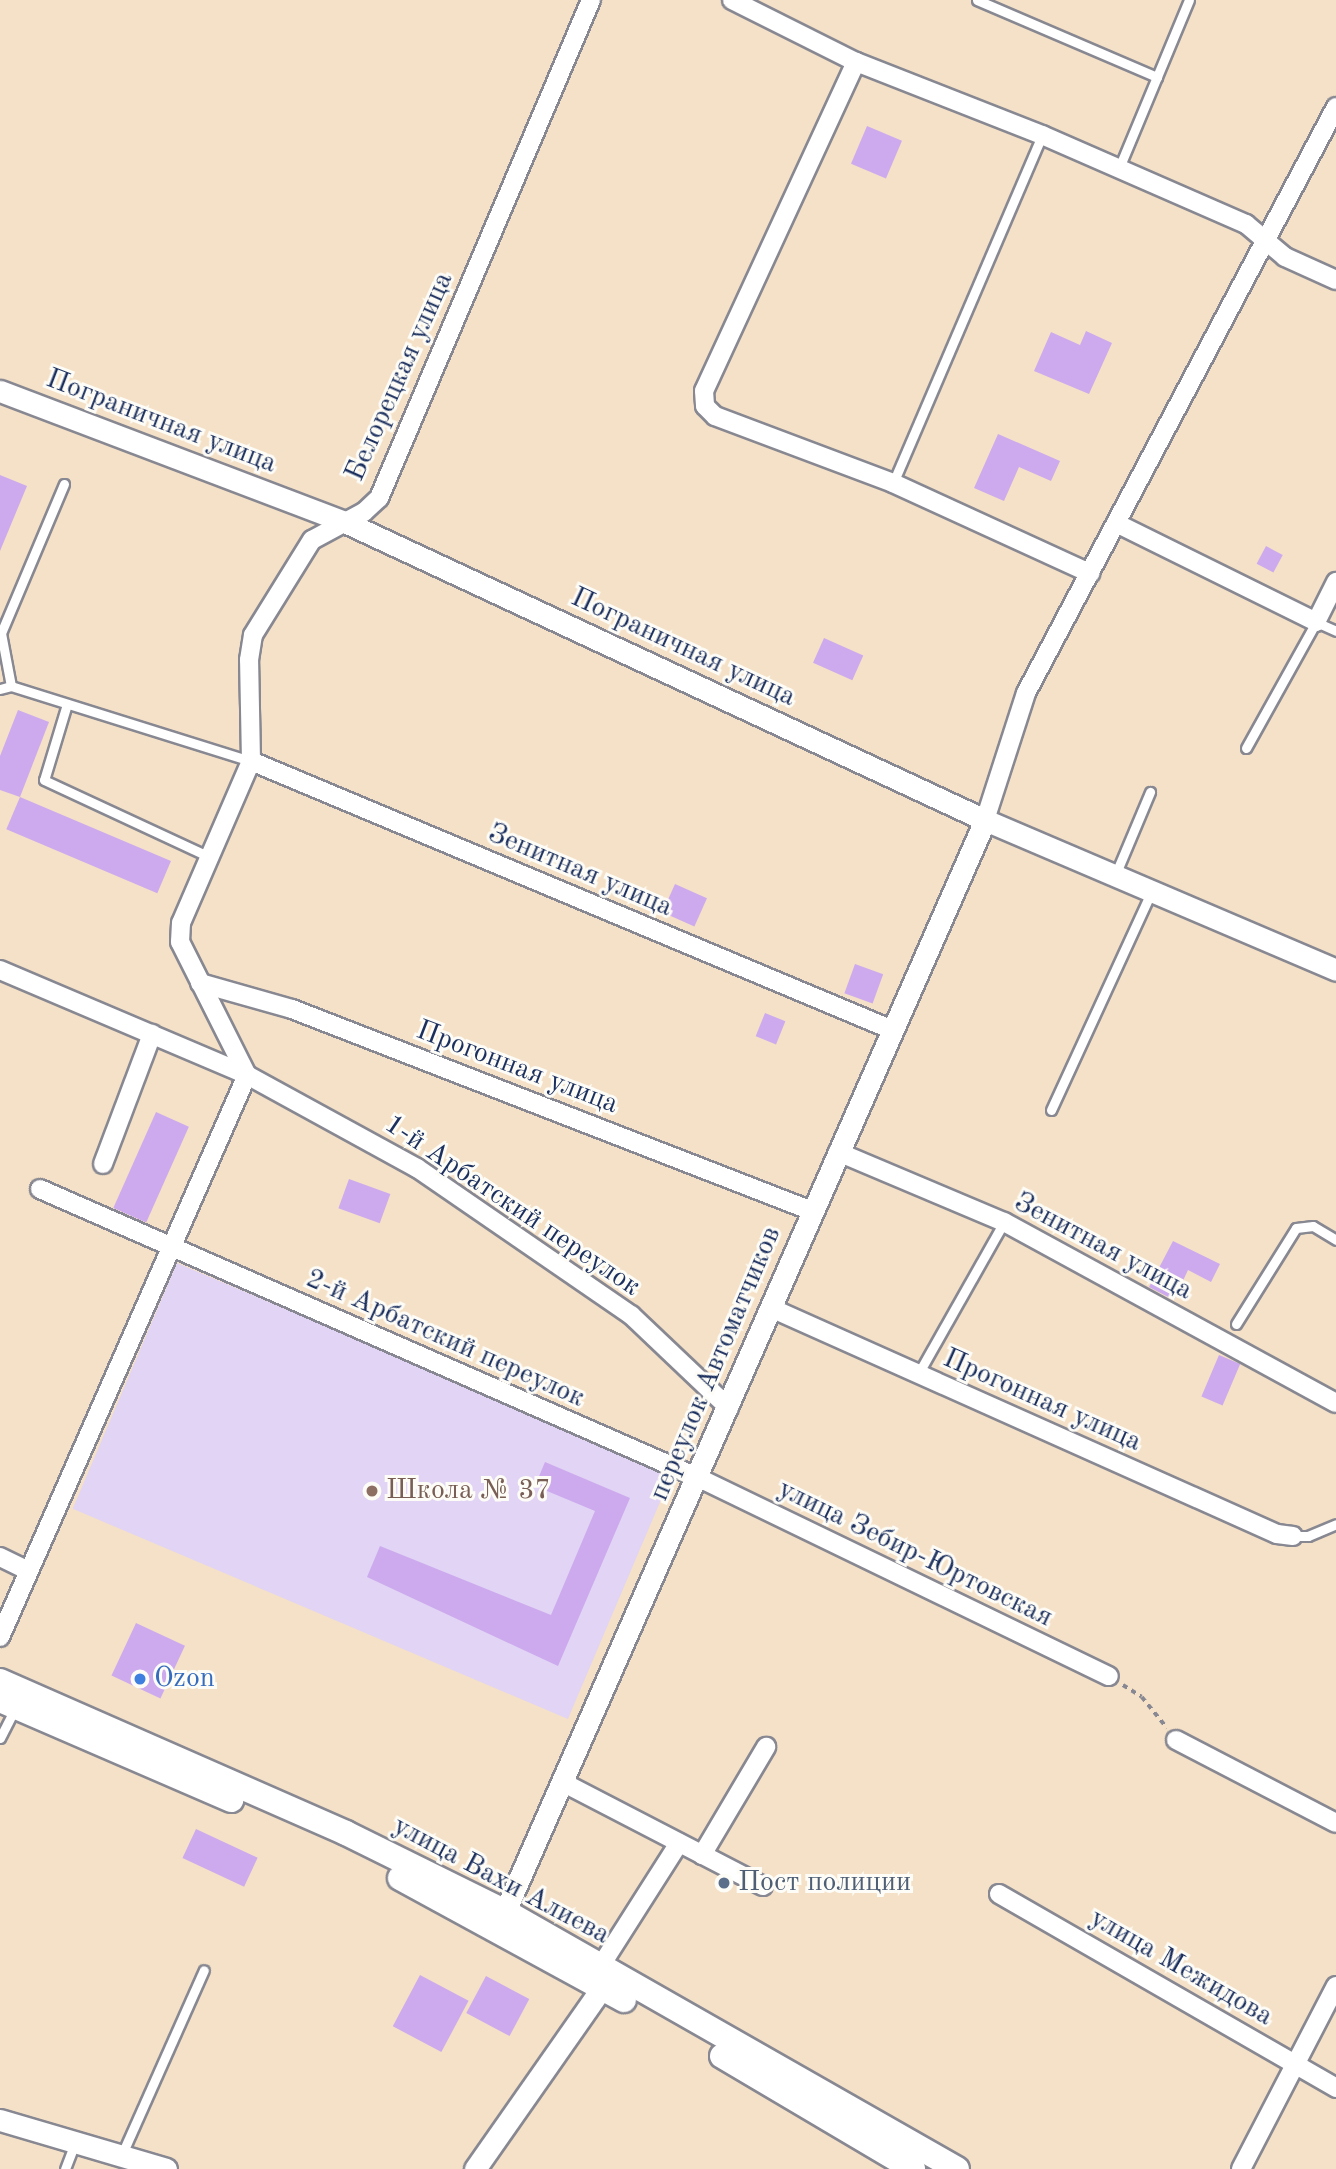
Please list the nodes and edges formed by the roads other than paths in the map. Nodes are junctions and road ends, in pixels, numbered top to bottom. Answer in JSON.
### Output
{"nodes":[{"id":1,"x":591,"y":0,"type":"edge"},
{"id":2,"x":978,"y":0,"type":"edge"},
{"id":3,"x":1189,"y":0,"type":"edge"},
{"id":4,"x":736,"y":1,"type":"edge"},
{"id":5,"x":856,"y":62,"type":"junction"},
{"id":6,"x":1157,"y":77,"type":"junction"},
{"id":7,"x":1336,"y":107,"type":"edge"},
{"id":8,"x":1042,"y":135,"type":"junction"},
{"id":9,"x":1119,"y":168,"type":"junction"},
{"id":10,"x":1266,"y":242,"type":"junction"},
{"id":11,"x":1336,"y":280,"type":"edge"},
{"id":12,"x":0,"y":391,"type":"edge"},
{"id":13,"x":893,"y":483,"type":"junction"},
{"id":14,"x":64,"y":484,"type":"dead end"},
{"id":15,"x":345,"y":522,"type":"junction"},
{"id":16,"x":1116,"y":523,"type":"junction"},
{"id":17,"x":1090,"y":573,"type":"junction"},
{"id":18,"x":1336,"y":582,"type":"edge"},
{"id":19,"x":1316,"y":622,"type":"junction"},
{"id":20,"x":1336,"y":631,"type":"edge"},
{"id":21,"x":12,"y":686,"type":"junction"},
{"id":22,"x":0,"y":689,"type":"edge"},
{"id":23,"x":67,"y":704,"type":"junction"},
{"id":24,"x":1246,"y":748,"type":"dead end"},
{"id":25,"x":251,"y":761,"type":"junction"},
{"id":26,"x":1150,"y":792,"type":"dead end"},
{"id":27,"x":985,"y":820,"type":"junction"},
{"id":28,"x":210,"y":857,"type":"junction"},
{"id":29,"x":1116,"y":873,"type":"junction"},
{"id":30,"x":1153,"y":888,"type":"junction"},
{"id":31,"x":0,"y":970,"type":"edge"},
{"id":32,"x":1336,"y":970,"type":"edge"},
{"id":33,"x":200,"y":983,"type":"junction"},
{"id":34,"x":890,"y":1029,"type":"junction"},
{"id":35,"x":152,"y":1034,"type":"junction"},
{"id":36,"x":247,"y":1075,"type":"junction"},
{"id":37,"x":1051,"y":1110,"type":"dead end"},
{"id":38,"x":838,"y":1152,"type":"junction"},
{"id":39,"x":103,"y":1164,"type":"dead end"},
{"id":40,"x":40,"y":1189,"type":"dead end"},
{"id":41,"x":812,"y":1211,"type":"junction"},
{"id":42,"x":1004,"y":1222,"type":"junction"},
{"id":43,"x":1336,"y":1240,"type":"edge"},
{"id":44,"x":171,"y":1247,"type":"junction"},
{"id":45,"x":771,"y":1308,"type":"junction"},
{"id":46,"x":1236,"y":1324,"type":"dead end"},
{"id":47,"x":918,"y":1374,"type":"junction"},
{"id":48,"x":1336,"y":1403,"type":"edge"},
{"id":49,"x":729,"y":1408,"type":"junction"},
{"id":50,"x":699,"y":1478,"type":"junction"},
{"id":51,"x":1336,"y":1524,"type":"edge"},
{"id":52,"x":1293,"y":1536,"type":"joint"},
{"id":53,"x":0,"y":1557,"type":"edge"},
{"id":54,"x":29,"y":1572,"type":"junction"},
{"id":55,"x":0,"y":1637,"type":"edge"},
{"id":56,"x":1109,"y":1676,"type":"road end"},
{"id":57,"x":0,"y":1681,"type":"edge"},
{"id":58,"x":8,"y":1704,"type":"edge"},
{"id":59,"x":0,"y":1738,"type":"edge"},
{"id":60,"x":1175,"y":1740,"type":"road end"},
{"id":61,"x":766,"y":1747,"type":"dead end"},
{"id":62,"x":564,"y":1783,"type":"junction"},
{"id":63,"x":1336,"y":1823,"type":"edge"},
{"id":64,"x":679,"y":1843,"type":"junction"},
{"id":65,"x":702,"y":1855,"type":"junction"},
{"id":66,"x":763,"y":1886,"type":"dead end"},
{"id":67,"x":999,"y":1894,"type":"dead end"},
{"id":68,"x":502,"y":1921,"type":"junction"},
{"id":69,"x":204,"y":1970,"type":"dead end"},
{"id":70,"x":605,"y":1976,"type":"junction"},
{"id":71,"x":1336,"y":1986,"type":"edge"},
{"id":72,"x":1295,"y":2063,"type":"junction"},
{"id":73,"x":1336,"y":2088,"type":"edge"},
{"id":74,"x":0,"y":2120,"type":"edge"},
{"id":75,"x":74,"y":2145,"type":"junction"},
{"id":76,"x":121,"y":2156,"type":"junction"},
{"id":77,"x":908,"y":2168,"type":"edge"},
{"id":78,"x":65,"y":2169,"type":"edge"},
{"id":79,"x":166,"y":2169,"type":"edge"},
{"id":80,"x":475,"y":2169,"type":"edge"},
{"id":81,"x":957,"y":2169,"type":"edge"},
{"id":82,"x":1241,"y":2169,"type":"edge"}],
"edges":[{"from":1,"to":15,"type":"street","name":"Белорецкая улица"},
{"from":2,"to":6,"type":"lane"},
{"from":3,"to":6,"type":"lane"},
{"from":4,"to":5,"type":"street"},
{"from":5,"to":8,"type":"street"},
{"from":5,"to":13,"type":"street"},
{"from":6,"to":9,"type":"lane"},
{"from":7,"to":10,"type":"street"},
{"from":8,"to":9,"type":"street"},
{"from":8,"to":13,"type":"lane"},
{"from":9,"to":10,"type":"street"},
{"from":10,"to":11,"type":"street"},
{"from":10,"to":16,"type":"street"},
{"from":12,"to":15,"type":"street","name":"Пограничная улица"},
{"from":13,"to":17,"type":"street"},
{"from":14,"to":21,"type":"lane"},
{"from":15,"to":25,"type":"street","name":"Белорецкая улица"},
{"from":15,"to":27,"type":"street","name":"Пограничная улица"},
{"from":16,"to":17,"type":"street"},
{"from":16,"to":19,"type":"street"},
{"from":17,"to":27,"type":"street"},
{"from":18,"to":19,"type":"street"},
{"from":19,"to":20,"type":"lane"},
{"from":19,"to":24,"type":"lane"},
{"from":21,"to":22,"type":"lane"},
{"from":21,"to":23,"type":"lane"},
{"from":23,"to":25,"type":"lane"},
{"from":23,"to":28,"type":"lane"},
{"from":25,"to":28,"type":"street","name":"Белорецкая улица"},
{"from":25,"to":34,"type":"street","name":"Зенитная улица"},
{"from":26,"to":29,"type":"lane"},
{"from":27,"to":29,"type":"street","name":"Пограничная улица"},
{"from":27,"to":34,"type":"street","name":"переулок Автоматчиков"},
{"from":28,"to":33,"type":"street","name":"Белорецкая улица"},
{"from":29,"to":30,"type":"street","name":"Пограничная улица"},
{"from":30,"to":32,"type":"street","name":"Пограничная улица"},
{"from":30,"to":37,"type":"lane"},
{"from":31,"to":35,"type":"street","name":"1-й Арбатский переулок"},
{"from":33,"to":36,"type":"street"},
{"from":33,"to":41,"type":"street","name":"Прогонная улица"},
{"from":34,"to":38,"type":"street","name":"переулок Автоматчиков"},
{"from":35,"to":36,"type":"street","name":"1-й Арбатский переулок"},
{"from":35,"to":39,"type":"street"},
{"from":36,"to":44,"type":"street"},
{"from":36,"to":49,"type":"street","name":"1-й Арбатский переулок"},
{"from":38,"to":41,"type":"street","name":"переулок Автоматчиков"},
{"from":38,"to":42,"type":"street","name":"Зенитная улица"},
{"from":40,"to":44,"type":"street","name":"2-й Арбатский переулок"},
{"from":41,"to":45,"type":"street","name":"переулок Автоматчиков"},
{"from":42,"to":47,"type":"lane"},
{"from":42,"to":48,"type":"street","name":"Зенитная улица"},
{"from":43,"to":46,"type":"lane"},
{"from":44,"to":50,"type":"street","name":"2-й Арбатский переулок"},
{"from":44,"to":54,"type":"street"},
{"from":45,"to":47,"type":"street","name":"Прогонная улица"},
{"from":45,"to":49,"type":"street","name":"переулок Автоматчиков"},
{"from":47,"to":52,"type":"street","name":"Прогонная улица"},
{"from":49,"to":50,"type":"street","name":"переулок Автоматчиков"},
{"from":50,"to":56,"type":"street","name":"улица Зебир-Юртовская"},
{"from":50,"to":62,"type":"street","name":"переулок Автоматчиков"},
{"from":51,"to":52,"type":"lane"},
{"from":53,"to":54,"type":"street"},
{"from":54,"to":55,"type":"street"},
{"from":57,"to":68,"type":"main road","name":"улица Вахи Алиева"},
{"from":58,"to":59,"type":"lane"},
{"from":58,"to":68,"type":"main road","name":"улица Вахи Алиева"},
{"from":60,"to":63,"type":"street"},
{"from":61,"to":65,"type":"street"},
{"from":62,"to":64,"type":"street"},
{"from":62,"to":68,"type":"street","name":"переулок Автоматчиков"},
{"from":64,"to":65,"type":"street"},
{"from":64,"to":70,"type":"street"},
{"from":65,"to":66,"type":"street"},
{"from":67,"to":72,"type":"street","name":"улица Межидова"},
{"from":68,"to":70,"type":"main road","name":"улица Вахи Алиева"},
{"from":69,"to":76,"type":"lane"},
{"from":70,"to":77,"type":"main road","name":"улица Вахи Алиева"},
{"from":70,"to":80,"type":"street"},
{"from":70,"to":81,"type":"main road","name":"улица Вахи Алиева"},
{"from":71,"to":72,"type":"street"},
{"from":72,"to":73,"type":"street","name":"улица Межидова"},
{"from":72,"to":82,"type":"street"},
{"from":74,"to":75,"type":"street"},
{"from":75,"to":76,"type":"street"},
{"from":75,"to":78,"type":"lane"},
{"from":76,"to":79,"type":"street"}]}
